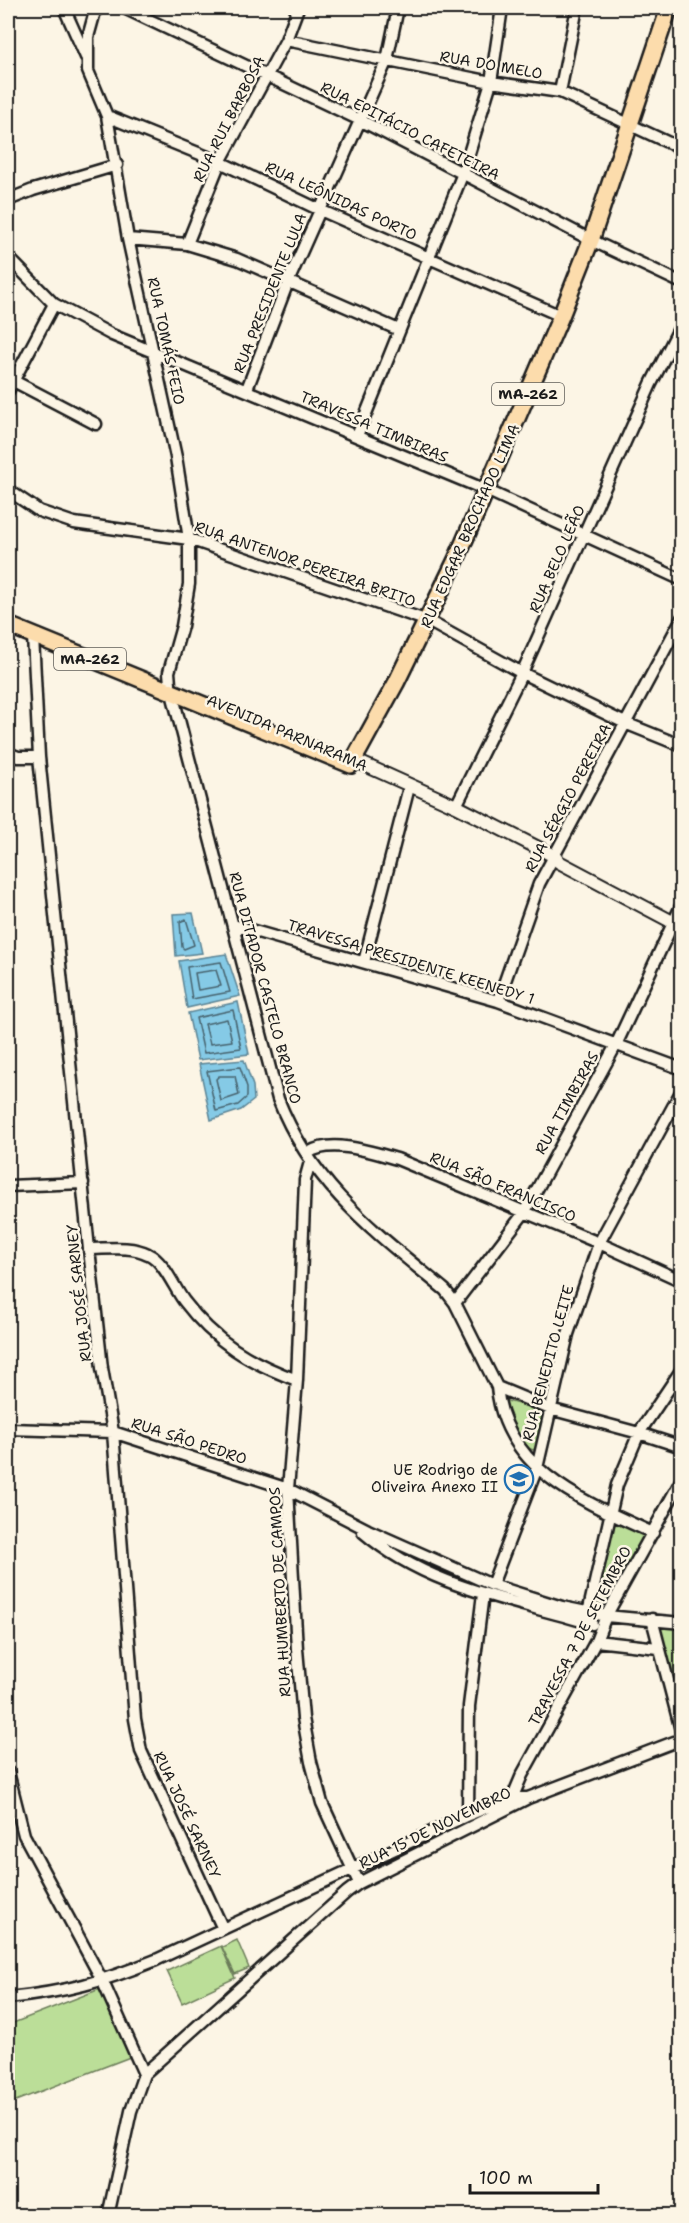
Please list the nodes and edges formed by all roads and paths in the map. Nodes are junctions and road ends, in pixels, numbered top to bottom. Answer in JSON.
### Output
{"nodes":[{"id":1,"x":64,"y":8,"type":"edge"},
{"id":2,"x":96,"y":8,"type":"edge"},
{"id":3,"x":124,"y":8,"type":"edge"},
{"id":4,"x":298,"y":8,"type":"edge"},
{"id":5,"x":398,"y":8,"type":"edge"},
{"id":6,"x":502,"y":8,"type":"edge"},
{"id":7,"x":578,"y":8,"type":"edge"},
{"id":8,"x":669,"y":8,"type":"edge"},
{"id":9,"x":286,"y":40,"type":"junction"},
{"id":10,"x":88,"y":60,"type":"junction"},
{"id":11,"x":387,"y":60,"type":"junction"},
{"id":12,"x":266,"y":77,"type":"junction"},
{"id":13,"x":491,"y":82,"type":"junction"},
{"id":14,"x":560,"y":92,"type":"junction"},
{"id":15,"x":107,"y":116,"type":"junction"},
{"id":16,"x":360,"y":120,"type":"junction"},
{"id":17,"x":631,"y":125,"type":"junction"},
{"id":18,"x":681,"y":149,"type":"edge"},
{"id":19,"x":220,"y":162,"type":"junction"},
{"id":20,"x":117,"y":165,"type":"junction"},
{"id":21,"x":463,"y":173,"type":"junction"},
{"id":22,"x":8,"y":200,"type":"edge"},
{"id":23,"x":320,"y":210,"type":"junction"},
{"id":24,"x":128,"y":239,"type":"junction"},
{"id":25,"x":591,"y":240,"type":"junction"},
{"id":26,"x":187,"y":244,"type":"junction"},
{"id":27,"x":8,"y":257,"type":"edge"},
{"id":28,"x":431,"y":259,"type":"junction"},
{"id":29,"x":288,"y":282,"type":"junction"},
{"id":30,"x":681,"y":283,"type":"edge"},
{"id":31,"x":54,"y":304,"type":"junction"},
{"id":32,"x":561,"y":316,"type":"junction"},
{"id":33,"x":681,"y":323,"type":"edge"},
{"id":34,"x":399,"y":330,"type":"junction"},
{"id":35,"x":152,"y":351,"type":"junction"},
{"id":36,"x":9,"y":384,"type":"edge"},
{"id":37,"x":247,"y":389,"type":"junction"},
{"id":38,"x":96,"y":424,"type":"dead end"},
{"id":39,"x":357,"y":436,"type":"junction"},
{"id":40,"x":8,"y":490,"type":"edge"},
{"id":41,"x":486,"y":490,"type":"junction"},
{"id":42,"x":585,"y":534,"type":"junction"},
{"id":43,"x":189,"y":539,"type":"junction"},
{"id":44,"x":681,"y":580,"type":"edge"},
{"id":45,"x":8,"y":617,"type":"edge"},
{"id":46,"x":681,"y":618,"type":"edge"},
{"id":47,"x":428,"y":621,"type":"junction"},
{"id":48,"x":8,"y":625,"type":"edge"},
{"id":49,"x":34,"y":632,"type":"junction"},
{"id":50,"x":522,"y":673,"type":"junction"},
{"id":51,"x":177,"y":691,"type":"junction"},
{"id":52,"x":625,"y":723,"type":"junction"},
{"id":53,"x":681,"y":746,"type":"edge"},
{"id":54,"x":8,"y":753,"type":"edge"},
{"id":55,"x":39,"y":757,"type":"junction"},
{"id":56,"x":352,"y":763,"type":"junction"},
{"id":57,"x":409,"y":788,"type":"junction"},
{"id":58,"x":455,"y":809,"type":"junction"},
{"id":59,"x":555,"y":860,"type":"junction"},
{"id":60,"x":681,"y":904,"type":"edge"},
{"id":61,"x":233,"y":925,"type":"junction"},
{"id":62,"x":677,"y":925,"type":"edge"},
{"id":63,"x":364,"y":962,"type":"junction"},
{"id":64,"x":498,"y":1001,"type":"junction"},
{"id":65,"x":616,"y":1045,"type":"junction"},
{"id":66,"x":681,"y":1070,"type":"edge"},
{"id":67,"x":681,"y":1090,"type":"edge"},
{"id":68,"x":309,"y":1158,"type":"junction"},
{"id":69,"x":83,"y":1183,"type":"junction"},
{"id":70,"x":8,"y":1186,"type":"edge"},
{"id":71,"x":524,"y":1213,"type":"junction"},
{"id":72,"x":599,"y":1243,"type":"junction"},
{"id":73,"x":88,"y":1249,"type":"junction"},
{"id":74,"x":681,"y":1281,"type":"edge"},
{"id":75,"x":455,"y":1303,"type":"junction"},
{"id":76,"x":681,"y":1369,"type":"edge"},
{"id":77,"x":297,"y":1380,"type":"junction"},
{"id":78,"x":497,"y":1387,"type":"junction"},
{"id":79,"x":550,"y":1409,"type":"junction"},
{"id":80,"x":8,"y":1429,"type":"edge"},
{"id":81,"x":113,"y":1432,"type":"junction"},
{"id":82,"x":639,"y":1433,"type":"junction"},
{"id":83,"x":681,"y":1448,"type":"edge"},
{"id":84,"x":537,"y":1468,"type":"junction"},
{"id":85,"x":681,"y":1479,"type":"edge"},
{"id":86,"x":288,"y":1488,"type":"junction"},
{"id":87,"x":610,"y":1513,"type":"junction"},
{"id":88,"x":352,"y":1522,"type":"junction"},
{"id":89,"x":653,"y":1533,"type":"junction"},
{"id":90,"x":492,"y":1585,"type":"junction"},
{"id":91,"x":483,"y":1594,"type":"junction"},
{"id":92,"x":606,"y":1616,"type":"junction"},
{"id":93,"x":588,"y":1617,"type":"junction"},
{"id":94,"x":652,"y":1619,"type":"junction"},
{"id":95,"x":681,"y":1623,"type":"edge"},
{"id":96,"x":601,"y":1627,"type":"junction"},
{"id":97,"x":596,"y":1641,"type":"junction"},
{"id":98,"x":658,"y":1648,"type":"junction"},
{"id":99,"x":681,"y":1736,"type":"edge"},
{"id":100,"x":8,"y":1772,"type":"edge"},
{"id":101,"x":511,"y":1803,"type":"junction"},
{"id":102,"x":11,"y":1804,"type":"edge"},
{"id":103,"x":468,"y":1815,"type":"junction"},
{"id":104,"x":401,"y":1845,"type":"junction"},
{"id":105,"x":404,"y":1860,"type":"junction"},
{"id":106,"x":352,"y":1868,"type":"junction"},
{"id":107,"x":359,"y":1883,"type":"junction"},
{"id":108,"x":223,"y":1929,"type":"junction"},
{"id":109,"x":103,"y":1982,"type":"junction"},
{"id":110,"x":8,"y":1998,"type":"edge"},
{"id":111,"x":144,"y":2074,"type":"junction"},
{"id":112,"x":108,"y":2216,"type":"edge"}],
"edges":[{"from":1,"to":10,"type":"street"},
{"from":2,"to":10,"type":"street","name":"RUA TOMÁS FEIO"},
{"from":3,"to":12,"type":"street","name":"RUA EPITÁCIO CAFETEIRA"},
{"from":4,"to":9,"type":"street","name":"RUA RUI BARBOSA"},
{"from":5,"to":11,"type":"street","name":"RUA PRESIDENTE LULA"},
{"from":6,"to":13,"type":"street"},
{"from":7,"to":14,"type":"street"},
{"from":8,"to":17,"type":"main road","name":"RUA EDGAR BROCHADO LIMA","number":"MA-262"},
{"from":9,"to":11,"type":"street","name":"RUA DO MELO"},
{"from":9,"to":12,"type":"street","name":"RUA RUI BARBOSA"},
{"from":10,"to":15,"type":"street","name":"RUA TOMÁS FEIO"},
{"from":11,"to":13,"type":"street","name":"RUA DO MELO"},
{"from":11,"to":16,"type":"street","name":"RUA PRESIDENTE LULA"},
{"from":12,"to":16,"type":"street","name":"RUA EPITÁCIO CAFETEIRA"},
{"from":12,"to":19,"type":"street","name":"RUA RUI BARBOSA"},
{"from":13,"to":14,"type":"street","name":"RUA DO MELO"},
{"from":13,"to":21,"type":"street"},
{"from":14,"to":17,"type":"street","name":"RUA DO MELO"},
{"from":15,"to":19,"type":"street","name":"RUA LEÔNIDAS PORTO"},
{"from":15,"to":20,"type":"street","name":"RUA TOMÁS FEIO"},
{"from":16,"to":21,"type":"street","name":"RUA EPITÁCIO CAFETEIRA"},
{"from":16,"to":23,"type":"street","name":"RUA PRESIDENTE LULA"},
{"from":17,"to":18,"type":"street","name":"RUA DO MELO"},
{"from":17,"to":25,"type":"main road","name":"RUA EDGAR BROCHADO LIMA","number":"MA-262"},
{"from":19,"to":23,"type":"street","name":"RUA LEÔNIDAS PORTO"},
{"from":19,"to":26,"type":"street","name":"RUA RUI BARBOSA"},
{"from":20,"to":22,"type":"street"},
{"from":20,"to":24,"type":"street","name":"RUA TOMÁS FEIO"},
{"from":21,"to":25,"type":"street","name":"RUA EPITÁCIO CAFETEIRA"},
{"from":21,"to":28,"type":"street"},
{"from":23,"to":28,"type":"street","name":"RUA LEÔNIDAS PORTO"},
{"from":23,"to":29,"type":"street","name":"RUA PRESIDENTE LULA"},
{"from":24,"to":26,"type":"street"},
{"from":24,"to":35,"type":"street","name":"RUA TOMÁS FEIO"},
{"from":25,"to":30,"type":"street","name":"RUA EPITÁCIO CAFETEIRA"},
{"from":25,"to":32,"type":"main road","name":"RUA EDGAR BROCHADO LIMA","number":"MA-262"},
{"from":26,"to":29,"type":"street"},
{"from":27,"to":31,"type":"street","name":"TRAVESSA TIMBIRAS"},
{"from":28,"to":32,"type":"street","name":"RUA LEÔNIDAS PORTO"},
{"from":28,"to":34,"type":"street"},
{"from":29,"to":34,"type":"street"},
{"from":29,"to":37,"type":"street","name":"RUA PRESIDENTE LULA"},
{"from":31,"to":35,"type":"street","name":"TRAVESSA TIMBIRAS"},
{"from":31,"to":36,"type":"street"},
{"from":32,"to":41,"type":"main road","name":"RUA EDGAR BROCHADO LIMA","number":"MA-262"},
{"from":33,"to":42,"type":"street","name":"RUA BELO LEÃO"},
{"from":34,"to":39,"type":"street"},
{"from":35,"to":37,"type":"street","name":"TRAVESSA TIMBIRAS"},
{"from":35,"to":43,"type":"street","name":"RUA TOMÁS FEIO"},
{"from":36,"to":38,"type":"street"},
{"from":37,"to":39,"type":"street","name":"TRAVESSA TIMBIRAS"},
{"from":39,"to":41,"type":"street","name":"TRAVESSA TIMBIRAS"},
{"from":40,"to":43,"type":"street","name":"RUA ANTENOR PEREIRA BRITO"},
{"from":41,"to":42,"type":"street","name":"TRAVESSA TIMBIRAS"},
{"from":41,"to":47,"type":"main road","name":"RUA EDGAR BROCHADO LIMA","number":"MA-262"},
{"from":42,"to":44,"type":"street","name":"TRAVESSA TIMBIRAS"},
{"from":42,"to":50,"type":"street","name":"RUA BELO LEÃO"},
{"from":43,"to":47,"type":"street","name":"RUA ANTENOR PEREIRA BRITO"},
{"from":43,"to":51,"type":"street","name":"RUA TOMÁS FEIO"},
{"from":45,"to":49,"type":"main road","name":"AVENIDA PARNARAMA","number":"MA-262"},
{"from":46,"to":52,"type":"street","name":"RUA SÉRGIO PEREIRA"},
{"from":47,"to":50,"type":"street","name":"RUA ANTENOR PEREIRA BRITO"},
{"from":47,"to":56,"type":"main road","name":"RUA EDGAR BROCHADO LIMA","number":"MA-262"},
{"from":48,"to":49,"type":"main road","name":"AVENIDA PARNARAMA","number":"MA-262"},
{"from":49,"to":51,"type":"main road","name":"AVENIDA PARNARAMA","number":"MA-262"},
{"from":49,"to":55,"type":"street","name":"RUA JOSÉ SARNEY"},
{"from":50,"to":52,"type":"street","name":"RUA ANTENOR PEREIRA BRITO"},
{"from":50,"to":58,"type":"street","name":"RUA BELO LEÃO"},
{"from":51,"to":56,"type":"main road","name":"AVENIDA PARNARAMA","number":"MA-262"},
{"from":51,"to":61,"type":"street","name":"RUA DITADOR CASTELO BRANCO"},
{"from":52,"to":53,"type":"street","name":"RUA ANTENOR PEREIRA BRITO"},
{"from":52,"to":59,"type":"street","name":"RUA SÉRGIO PEREIRA"},
{"from":54,"to":55,"type":"street"},
{"from":55,"to":69,"type":"street","name":"RUA JOSÉ SARNEY"},
{"from":56,"to":57,"type":"street","name":"AVENIDA PARNARAMA","number":"MA-262"},
{"from":57,"to":58,"type":"street","name":"AVENIDA PARNARAMA","number":"MA-262"},
{"from":57,"to":63,"type":"street"},
{"from":58,"to":59,"type":"street","name":"AVENIDA PARNARAMA","number":"MA-262"},
{"from":59,"to":62,"type":"street","name":"AVENIDA PARNARAMA","number":"MA-262"},
{"from":59,"to":64,"type":"street","name":"RUA SÉRGIO PEREIRA"},
{"from":60,"to":62,"type":"street","name":"RUA TIMBIRAS"},
{"from":61,"to":63,"type":"street","name":"TRAVESSA PRESIDENTE KEENEDY 1"},
{"from":61,"to":68,"type":"street","name":"RUA DITADOR CASTELO BRANCO"},
{"from":62,"to":65,"type":"street","name":"RUA TIMBIRAS"},
{"from":63,"to":64,"type":"street","name":"TRAVESSA PRESIDENTE KEENEDY 1"},
{"from":64,"to":65,"type":"street","name":"TRAVESSA PRESIDENTE KEENEDY 1"},
{"from":65,"to":66,"type":"street","name":"TRAVESSA PRESIDENTE KEENEDY 1"},
{"from":65,"to":71,"type":"street","name":"RUA TIMBIRAS"},
{"from":67,"to":72,"type":"street","name":"RUA BENEDITO LEITE"},
{"from":68,"to":71,"type":"street","name":"RUA SÃO FRANCISCO"},
{"from":68,"to":75,"type":"street","name":"RUA DITADOR CASTELO BRANCO"},
{"from":68,"to":77,"type":"street","name":"RUA HUMBERTO DE CAMPOS"},
{"from":69,"to":70,"type":"street"},
{"from":69,"to":73,"type":"street","name":"RUA JOSÉ SARNEY"},
{"from":71,"to":72,"type":"street","name":"RUA SÃO FRANCISCO"},
{"from":71,"to":75,"type":"street","name":"RUA TIMBIRAS"},
{"from":72,"to":74,"type":"street","name":"RUA SÃO FRANCISCO"},
{"from":72,"to":79,"type":"street","name":"RUA BENEDITO LEITE"},
{"from":73,"to":77,"type":"street"},
{"from":73,"to":81,"type":"street","name":"RUA JOSÉ SARNEY"},
{"from":75,"to":78,"type":"street","name":"RUA DITADOR CASTELO BRANCO"},
{"from":76,"to":82,"type":"street"},
{"from":77,"to":86,"type":"street","name":"RUA HUMBERTO DE CAMPOS"},
{"from":78,"to":79,"type":"street"},
{"from":78,"to":84,"type":"street","name":"RUA DITADOR CASTELO BRANCO"},
{"from":79,"to":82,"type":"street"},
{"from":79,"to":84,"type":"street","name":"RUA BENEDITO LEITE"},
{"from":80,"to":81,"type":"street","name":"RUA SÃO PEDRO"},
{"from":81,"to":86,"type":"street","name":"RUA SÃO PEDRO"},
{"from":81,"to":108,"type":"street","name":"RUA JOSÉ SARNEY"},
{"from":82,"to":83,"type":"street"},
{"from":82,"to":87,"type":"street"},
{"from":84,"to":87,"type":"street","name":"RUA DITADOR CASTELO BRANCO"},
{"from":84,"to":90,"type":"street","name":"RUA BENEDITO LEITE"},
{"from":85,"to":89,"type":"street","name":"TRAVESSA 7 DE SETEMBRO"},
{"from":86,"to":88,"type":"street","name":"RUA SÃO PEDRO"},
{"from":86,"to":106,"type":"street","name":"RUA HUMBERTO DE CAMPOS"},
{"from":87,"to":89,"type":"street","name":"RUA DITADOR CASTELO BRANCO"},
{"from":87,"to":93,"type":"street"},
{"from":88,"to":90,"type":"street","name":"RUA SÃO PEDRO"},
{"from":88,"to":91,"type":"street","name":"RUA SÃO PEDRO"},
{"from":89,"to":92,"type":"street","name":"TRAVESSA 7 DE SETEMBRO"},
{"from":90,"to":93,"type":"street","name":"RUA SÃO PEDRO"},
{"from":91,"to":93,"type":"street","name":"RUA SÃO PEDRO"},
{"from":91,"to":103,"type":"street"},
{"from":92,"to":93,"type":"street","name":"RUA SÃO PEDRO"},
{"from":92,"to":94,"type":"street","name":"RUA SÃO PEDRO"},
{"from":92,"to":96,"type":"street","name":"TRAVESSA 7 DE SETEMBRO"},
{"from":93,"to":96,"type":"street","name":"RUA SÃO PEDRO"},
{"from":94,"to":95,"type":"street","name":"RUA SÃO PEDRO"},
{"from":94,"to":98,"type":"street"},
{"from":96,"to":97,"type":"street","name":"TRAVESSA 7 DE SETEMBRO"},
{"from":97,"to":98,"type":"street"},
{"from":97,"to":101,"type":"street","name":"TRAVESSA 7 DE SETEMBRO"},
{"from":98,"to":99,"type":"street"},
{"from":99,"to":101,"type":"street","name":"RUA 15 DE NOVEMBRO"},
{"from":100,"to":102,"type":"street"},
{"from":101,"to":103,"type":"street","name":"RUA 15 DE NOVEMBRO"},
{"from":101,"to":105,"type":"street","name":"RUA 15 DE NOVEMBRO"},
{"from":102,"to":109,"type":"street"},
{"from":103,"to":104,"type":"street","name":"RUA 15 DE NOVEMBRO"},
{"from":104,"to":105,"type":"street"},
{"from":104,"to":106,"type":"street","name":"RUA 15 DE NOVEMBRO"},
{"from":105,"to":107,"type":"street","name":"RUA 15 DE NOVEMBRO"},
{"from":106,"to":107,"type":"street","name":"RUA HUMBERTO DE CAMPOS"},
{"from":106,"to":108,"type":"street","name":"RUA 15 DE NOVEMBRO"},
{"from":107,"to":111,"type":"street","name":"RUA 15 DE NOVEMBRO"},
{"from":108,"to":109,"type":"street","name":"RUA 15 DE NOVEMBRO"},
{"from":109,"to":110,"type":"street","name":"RUA 15 DE NOVEMBRO"},
{"from":109,"to":111,"type":"street"},
{"from":111,"to":112,"type":"street"}]}
